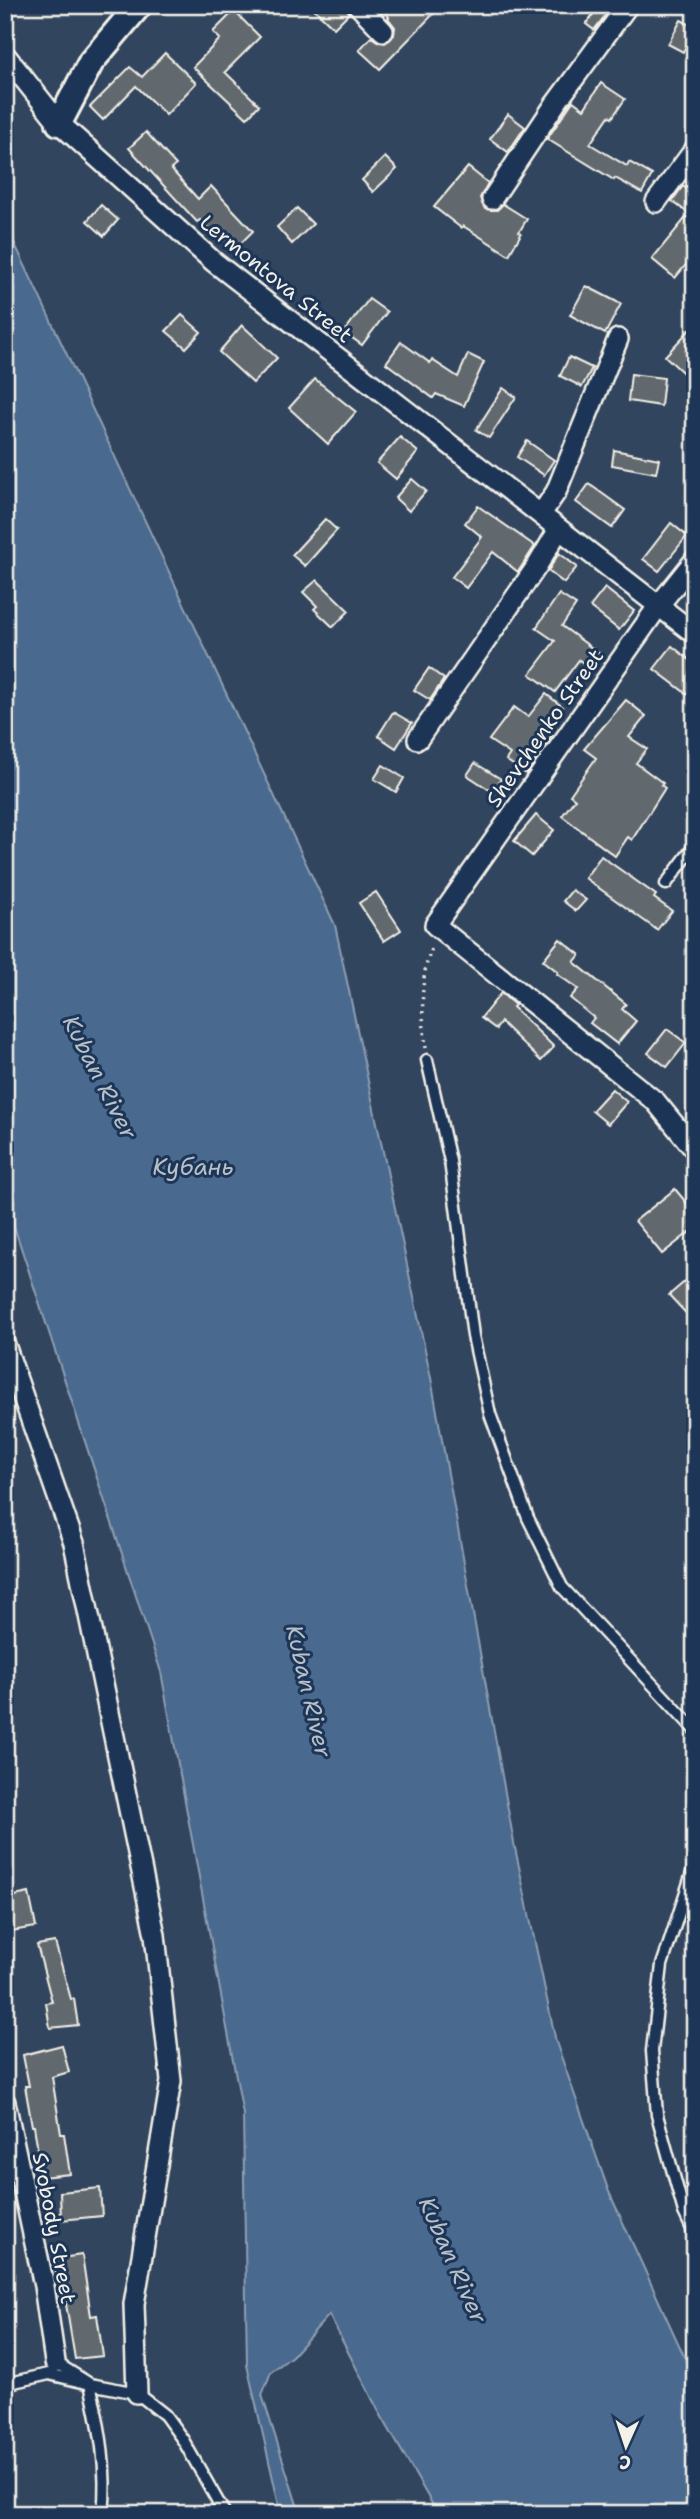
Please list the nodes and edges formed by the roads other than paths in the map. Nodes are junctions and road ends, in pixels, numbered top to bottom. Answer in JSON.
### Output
{"nodes":[{"id":1,"x":139,"y":5,"type":"edge"},
{"id":2,"x":358,"y":5,"type":"edge"},
{"id":3,"x":628,"y":5,"type":"edge"},
{"id":4,"x":383,"y":31,"type":"dead end"},
{"id":5,"x":5,"y":55,"type":"edge"},
{"id":6,"x":59,"y":123,"type":"junction"},
{"id":7,"x":695,"y":149,"type":"edge"},
{"id":8,"x":492,"y":199,"type":"dead end"},
{"id":9,"x":656,"y":202,"type":"dead end"},
{"id":10,"x":618,"y":339,"type":"dead end"},
{"id":11,"x":541,"y":514,"type":"junction"},
{"id":12,"x":559,"y":529,"type":"junction"},
{"id":13,"x":695,"y":560,"type":"edge"},
{"id":14,"x":659,"y":605,"type":"junction"},
{"id":15,"x":695,"y":634,"type":"edge"},
{"id":16,"x":418,"y":739,"type":"dead end"},
{"id":17,"x":695,"y":845,"type":"edge"},
{"id":18,"x":666,"y":884,"type":"dead end"},
{"id":19,"x":428,"y":1060,"type":"road end"},
{"id":20,"x":695,"y":1150,"type":"edge"},
{"id":21,"x":5,"y":1345,"type":"edge"},
{"id":22,"x":695,"y":1730,"type":"edge"},
{"id":23,"x":695,"y":1864,"type":"edge"},
{"id":24,"x":5,"y":2102,"type":"edge"},
{"id":25,"x":695,"y":2235,"type":"edge"},
{"id":26,"x":55,"y":2362,"type":"joint"},
{"id":27,"x":5,"y":2384,"type":"edge"},
{"id":28,"x":90,"y":2384,"type":"junction"},
{"id":29,"x":137,"y":2393,"type":"junction"},
{"id":30,"x":103,"y":2514,"type":"edge"},
{"id":31,"x":225,"y":2514,"type":"edge"}],
"edges":[{"from":1,"to":6,"type":"street"},
{"from":2,"to":4,"type":"street"},
{"from":3,"to":8,"type":"street"},
{"from":5,"to":6,"type":"street","name":"Lermontova Street"},
{"from":6,"to":11,"type":"street","name":"Lermontova Street"},
{"from":7,"to":9,"type":"street"},
{"from":10,"to":11,"type":"street"},
{"from":11,"to":12,"type":"street","name":"Lermontova Street"},
{"from":12,"to":14,"type":"street","name":"Lermontova Street"},
{"from":12,"to":16,"type":"street"},
{"from":13,"to":14,"type":"street","name":"Shevchenko Street"},
{"from":14,"to":15,"type":"street","name":"Lermontova Street"},
{"from":14,"to":20,"type":"street","name":"Shevchenko Street"},
{"from":17,"to":18,"type":"lane"},
{"from":19,"to":22,"type":"lane"},
{"from":21,"to":29,"type":"street"},
{"from":23,"to":25,"type":"lane"},
{"from":24,"to":26,"type":"street","name":"Svobody Street"},
{"from":26,"to":28,"type":"lane"},
{"from":27,"to":28,"type":"lane"},
{"from":28,"to":29,"type":"lane"},
{"from":28,"to":30,"type":"lane"},
{"from":29,"to":31,"type":"lane"}]}
